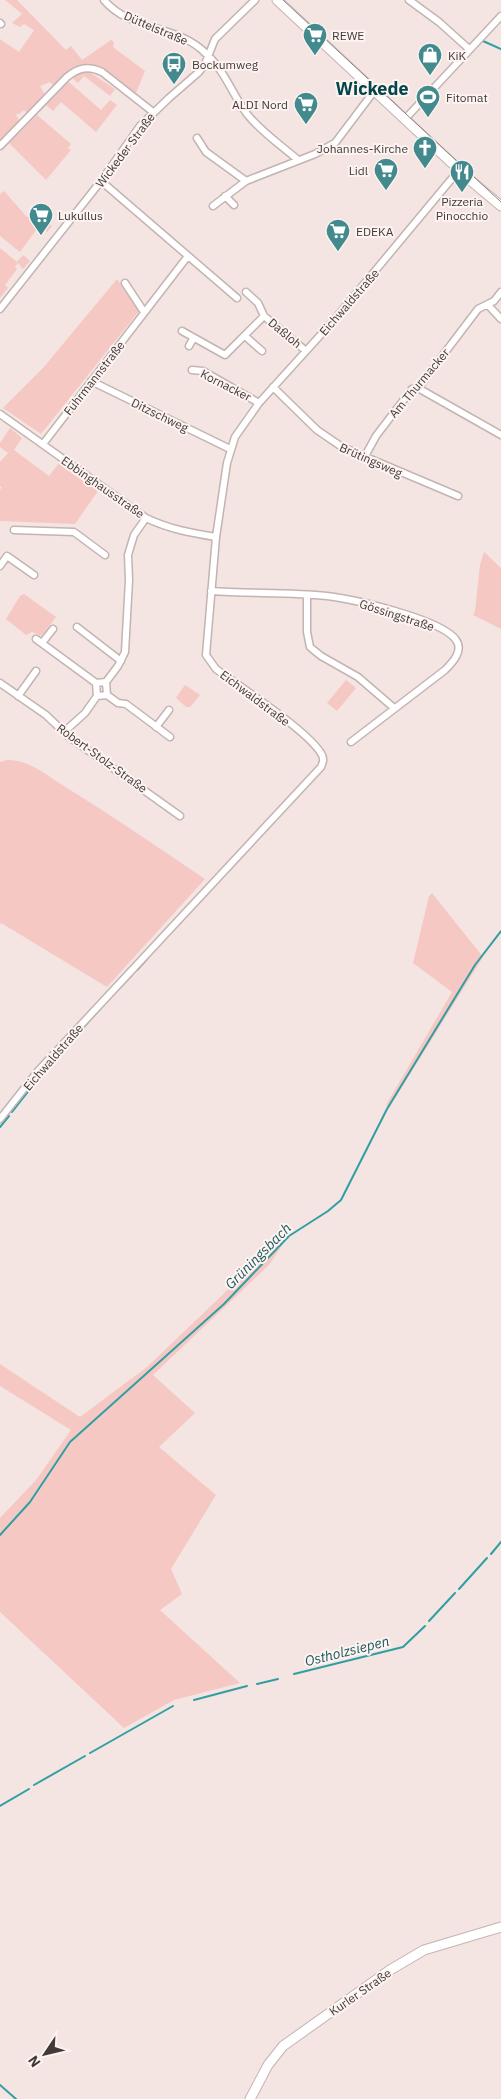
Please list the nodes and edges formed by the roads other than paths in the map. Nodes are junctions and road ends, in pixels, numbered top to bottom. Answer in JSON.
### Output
{"nodes":[{"id":1,"x":104,"y":0,"type":"edge"},
{"id":2,"x":255,"y":0,"type":"edge"},
{"id":3,"x":277,"y":0,"type":"edge"},
{"id":4,"x":409,"y":0,"type":"edge"},
{"id":5,"x":501,"y":16,"type":"edge"},
{"id":6,"x":469,"y":49,"type":"junction"},
{"id":7,"x":208,"y":55,"type":"junction"},
{"id":8,"x":375,"y":90,"type":"junction"},
{"id":9,"x":153,"y":112,"type":"junction"},
{"id":10,"x":406,"y":118,"type":"junction"},
{"id":11,"x":197,"y":138,"type":"dead end"},
{"id":12,"x":0,"y":146,"type":"edge"},
{"id":13,"x":298,"y":160,"type":"junction"},
{"id":14,"x":460,"y":170,"type":"junction"},
{"id":15,"x":101,"y":181,"type":"junction"},
{"id":16,"x":246,"y":181,"type":"junction"},
{"id":17,"x":226,"y":196,"type":"junction"},
{"id":18,"x":234,"y":205,"type":"dead end"},
{"id":19,"x":213,"y":206,"type":"dead end"},
{"id":20,"x":501,"y":206,"type":"edge"},
{"id":21,"x":188,"y":256,"type":"junction"},
{"id":22,"x":125,"y":283,"type":"dead end"},
{"id":23,"x":246,"y":292,"type":"dead end"},
{"id":24,"x":501,"y":292,"type":"edge"},
{"id":25,"x":237,"y":298,"type":"dead end"},
{"id":26,"x":485,"y":305,"type":"junction"},
{"id":27,"x":0,"y":309,"type":"edge"},
{"id":28,"x":144,"y":312,"type":"junction"},
{"id":29,"x":264,"y":316,"type":"junction"},
{"id":30,"x":501,"y":318,"type":"edge"},
{"id":31,"x":182,"y":331,"type":"dead end"},
{"id":32,"x":245,"y":336,"type":"junction"},
{"id":33,"x":193,"y":339,"type":"junction"},
{"id":34,"x":189,"y":346,"type":"dead end"},
{"id":35,"x":262,"y":351,"type":"dead end"},
{"id":36,"x":306,"y":351,"type":"junction"},
{"id":37,"x":192,"y":370,"type":"dead end"},
{"id":38,"x":91,"y":381,"type":"junction"},
{"id":39,"x":274,"y":387,"type":"junction"},
{"id":40,"x":418,"y":388,"type":"junction"},
{"id":41,"x":259,"y":403,"type":"junction"},
{"id":42,"x":0,"y":414,"type":"edge"},
{"id":43,"x":501,"y":435,"type":"edge"},
{"id":44,"x":43,"y":444,"type":"junction"},
{"id":45,"x":230,"y":449,"type":"junction"},
{"id":46,"x":364,"y":458,"type":"junction"},
{"id":47,"x":458,"y":496,"type":"dead end"},
{"id":48,"x":146,"y":518,"type":"junction"},
{"id":49,"x":14,"y":530,"type":"dead end"},
{"id":50,"x":216,"y":537,"type":"junction"},
{"id":51,"x":105,"y":556,"type":"dead end"},
{"id":52,"x":0,"y":566,"type":"edge"},
{"id":53,"x":34,"y":575,"type":"dead end"},
{"id":54,"x":212,"y":591,"type":"junction"},
{"id":55,"x":307,"y":596,"type":"junction"},
{"id":56,"x":77,"y":627,"type":"dead end"},
{"id":57,"x":53,"y":629,"type":"dead end"},
{"id":58,"x":121,"y":661,"type":"junction"},
{"id":59,"x":36,"y":672,"type":"dead end"},
{"id":60,"x":106,"y":682,"type":"junction"},
{"id":61,"x":0,"y":683,"type":"edge"},
{"id":62,"x":96,"y":683,"type":"junction"},
{"id":63,"x":107,"y":695,"type":"junction"},
{"id":64,"x":18,"y":696,"type":"junction"},
{"id":65,"x":97,"y":696,"type":"junction"},
{"id":66,"x":394,"y":708,"type":"junction"},
{"id":67,"x":169,"y":710,"type":"dead end"},
{"id":68,"x":156,"y":727,"type":"junction"},
{"id":69,"x":64,"y":732,"type":"junction"},
{"id":70,"x":170,"y":736,"type":"dead end"},
{"id":71,"x":351,"y":742,"type":"dead end"},
{"id":72,"x":180,"y":816,"type":"dead end"},
{"id":73,"x":0,"y":1119,"type":"edge"},
{"id":74,"x":501,"y":1927,"type":"edge"},
{"id":75,"x":250,"y":2099,"type":"edge"}],
"edges":[{"from":1,"to":7,"type":"street","name":"Düttelstraße"},
{"from":2,"to":7,"type":"street","name":"Wickeder Straße"},
{"from":3,"to":8,"type":"main road"},
{"from":4,"to":6,"type":"street"},
{"from":5,"to":6,"type":"street"},
{"from":6,"to":10,"type":"street"},
{"from":7,"to":9,"type":"street","name":"Wickeder Straße"},
{"from":7,"to":13,"type":"street","name":"Düttelstraße"},
{"from":8,"to":10,"type":"main road"},
{"from":8,"to":13,"type":"street"},
{"from":9,"to":12,"type":"street"},
{"from":9,"to":15,"type":"street","name":"Wickeder Straße"},
{"from":10,"to":14,"type":"main road"},
{"from":11,"to":16,"type":"street"},
{"from":13,"to":16,"type":"street"},
{"from":14,"to":20,"type":"main road"},
{"from":14,"to":36,"type":"street","name":"Eichwaldstraße"},
{"from":15,"to":21,"type":"street"},
{"from":15,"to":27,"type":"street","name":"Wickeder Straße"},
{"from":16,"to":17,"type":"street"},
{"from":17,"to":18,"type":"street"},
{"from":17,"to":19,"type":"street"},
{"from":21,"to":25,"type":"street"},
{"from":21,"to":28,"type":"street","name":"Fuhrmannstraße"},
{"from":22,"to":28,"type":"street"},
{"from":23,"to":29,"type":"street","name":"Daßloh"},
{"from":24,"to":26,"type":"street","name":"Am Thurmacker"},
{"from":26,"to":30,"type":"street"},
{"from":26,"to":40,"type":"street","name":"Am Thurmacker"},
{"from":28,"to":38,"type":"street","name":"Fuhrmannstraße"},
{"from":29,"to":32,"type":"street","name":"Daßloh"},
{"from":29,"to":36,"type":"street","name":"Daßloh"},
{"from":31,"to":33,"type":"street","name":"Daßloh"},
{"from":32,"to":33,"type":"street","name":"Daßloh"},
{"from":32,"to":35,"type":"street"},
{"from":33,"to":34,"type":"street"},
{"from":36,"to":39,"type":"street","name":"Eichwaldstraße"},
{"from":37,"to":41,"type":"street","name":"Kornacker"},
{"from":38,"to":44,"type":"street","name":"Fuhrmannstraße"},
{"from":38,"to":45,"type":"street","name":"Ditzschweg"},
{"from":39,"to":41,"type":"street","name":"Eichwaldstraße"},
{"from":39,"to":46,"type":"street","name":"Brütingsweg"},
{"from":40,"to":43,"type":"street"},
{"from":40,"to":46,"type":"street","name":"Am Thurmacker"},
{"from":41,"to":45,"type":"street","name":"Eichwaldstraße"},
{"from":42,"to":44,"type":"street","name":"Ebbinghausstraße"},
{"from":44,"to":48,"type":"street","name":"Ebbinghausstraße"},
{"from":45,"to":50,"type":"street","name":"Eichwaldstraße"},
{"from":46,"to":47,"type":"street","name":"Brütingsweg"},
{"from":48,"to":50,"type":"street","name":"Ebbinghausstraße"},
{"from":48,"to":58,"type":"street"},
{"from":49,"to":51,"type":"street"},
{"from":50,"to":54,"type":"street","name":"Eichwaldstraße"},
{"from":52,"to":53,"type":"street"},
{"from":54,"to":55,"type":"street","name":"Gössingstraße"},
{"from":54,"to":73,"type":"street","name":"Eichwaldstraße"},
{"from":55,"to":66,"type":"street"},
{"from":55,"to":66,"type":"street","name":"Gössingstraße"},
{"from":56,"to":58,"type":"street"},
{"from":57,"to":62,"type":"street"},
{"from":58,"to":60,"type":"street"},
{"from":59,"to":64,"type":"street"},
{"from":60,"to":62,"type":"street"},
{"from":60,"to":63,"type":"street"},
{"from":61,"to":64,"type":"street","name":"Robert-Stolz-Straße"},
{"from":62,"to":65,"type":"street"},
{"from":63,"to":65,"type":"street"},
{"from":63,"to":68,"type":"street"},
{"from":64,"to":69,"type":"street","name":"Robert-Stolz-Straße"},
{"from":65,"to":69,"type":"street"},
{"from":66,"to":71,"type":"street","name":"Gössingstraße"},
{"from":67,"to":68,"type":"street"},
{"from":68,"to":70,"type":"street"},
{"from":69,"to":72,"type":"street","name":"Robert-Stolz-Straße"},
{"from":74,"to":75,"type":"main road","name":"Kurler Straße"}]}
